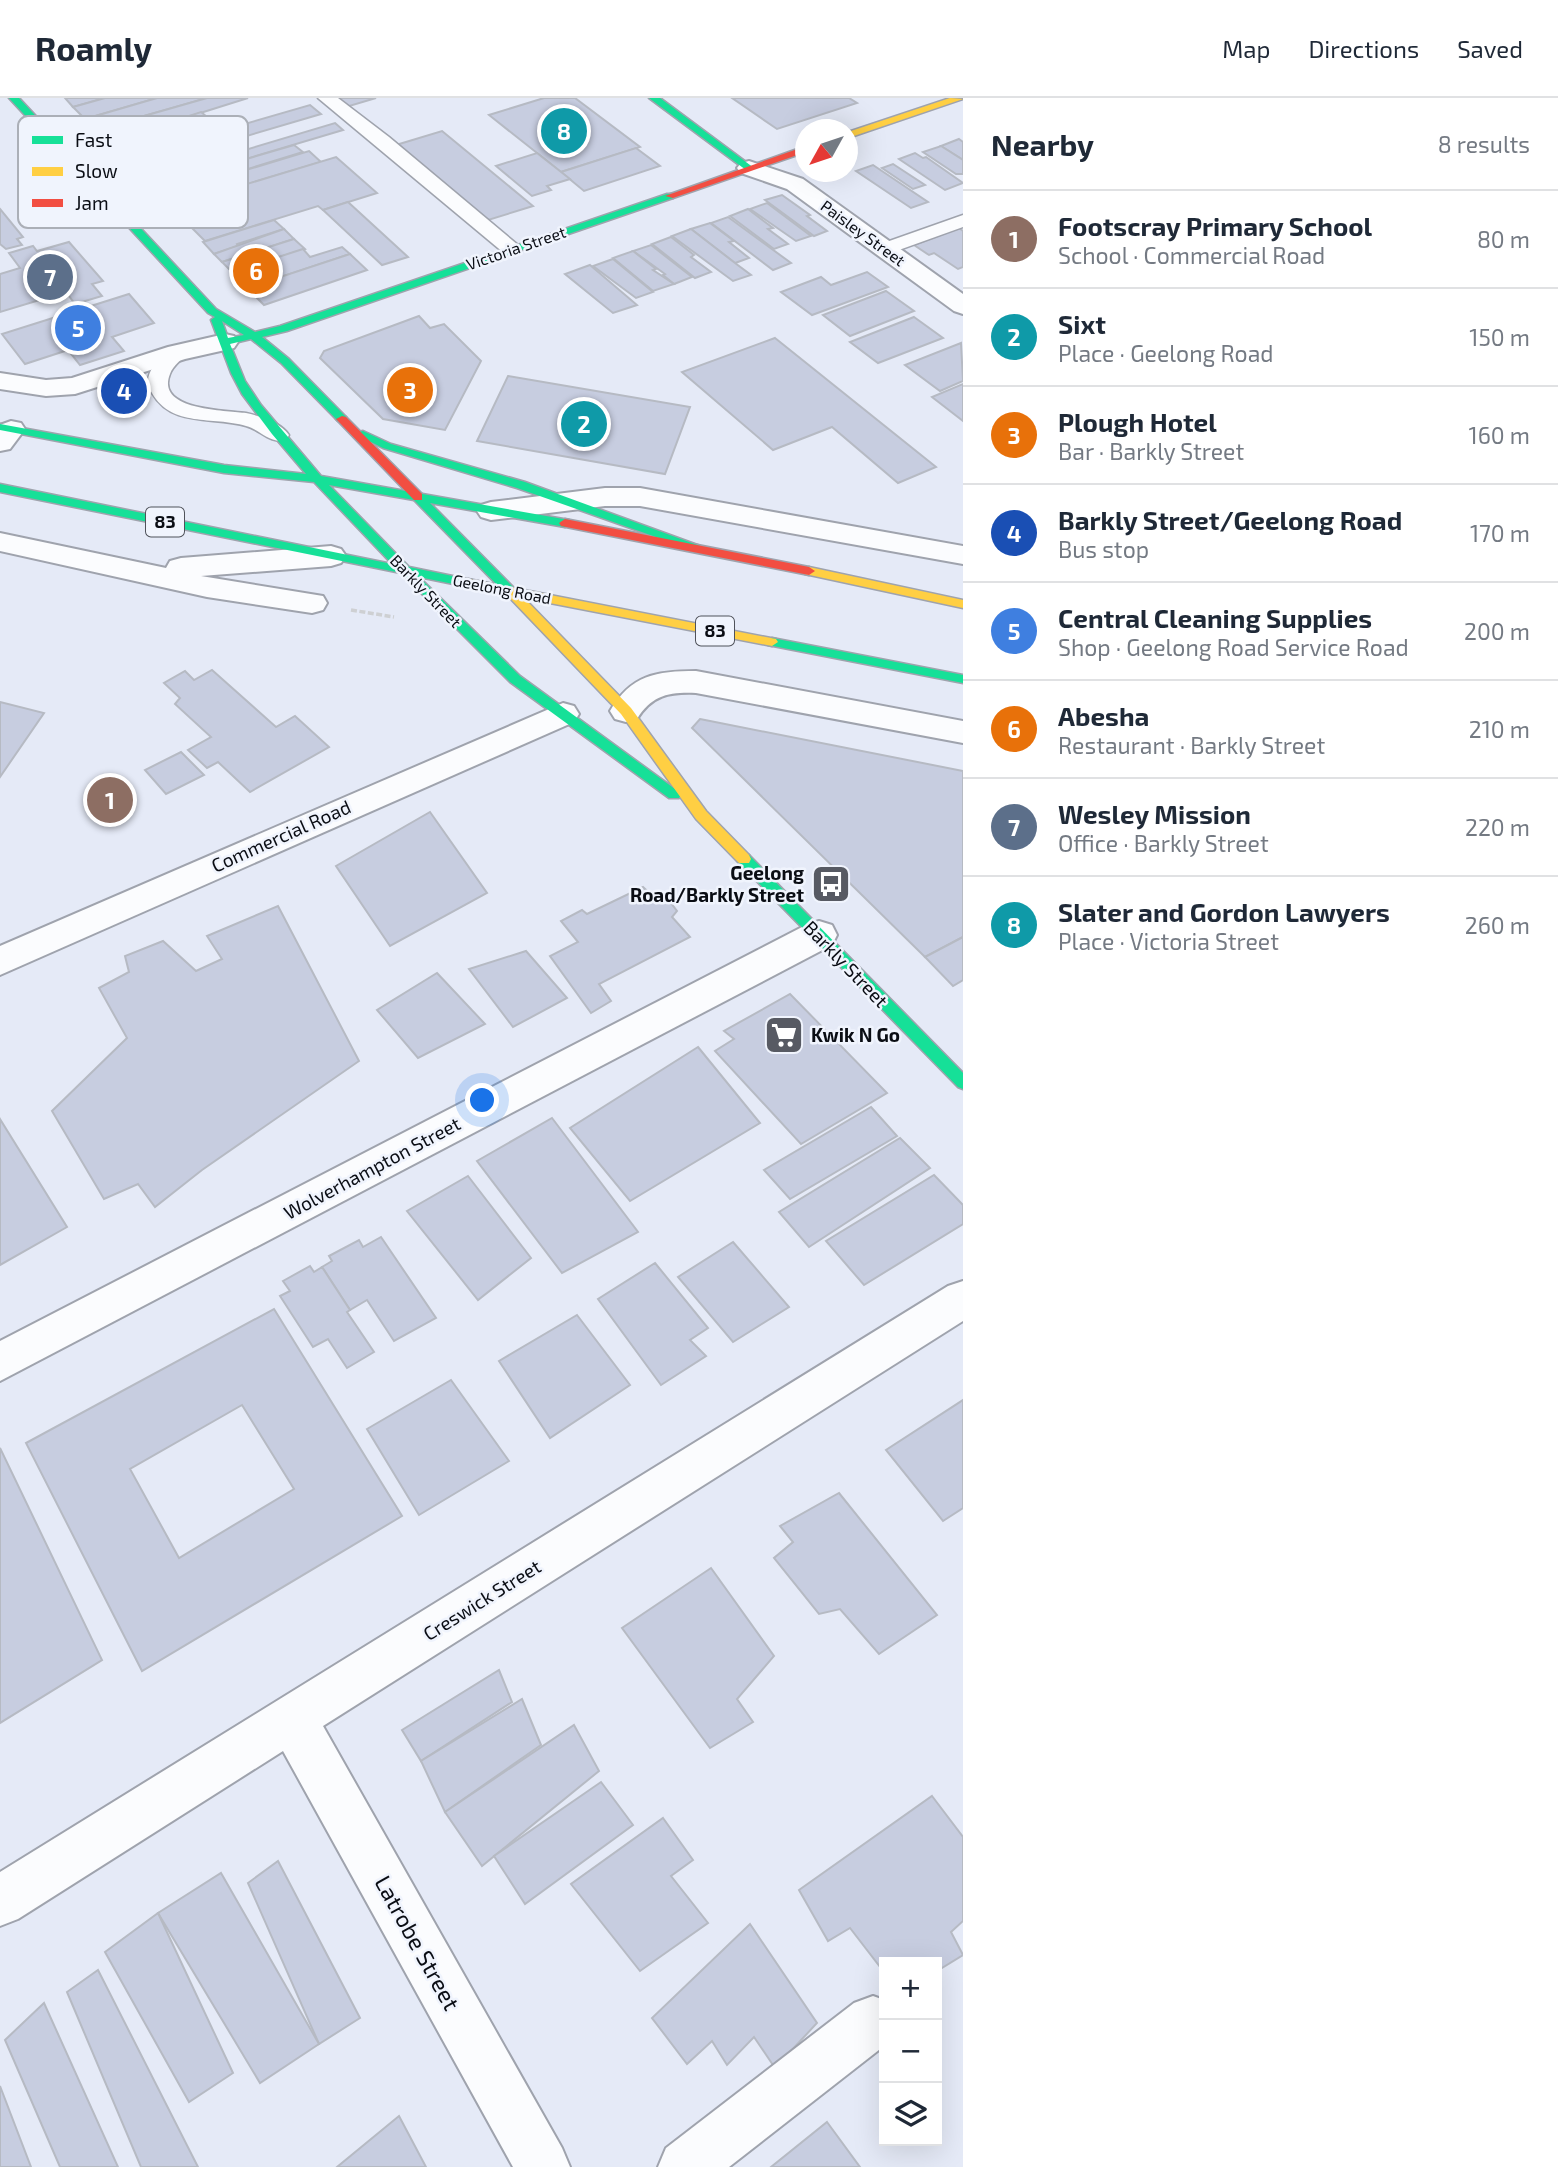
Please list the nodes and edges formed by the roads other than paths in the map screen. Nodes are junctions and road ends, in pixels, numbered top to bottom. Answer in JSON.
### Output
{"nodes":[{"id":1,"x":13,"y":98,"type":"edge"},
{"id":2,"x":327,"y":98,"type":"edge"},
{"id":3,"x":654,"y":98,"type":"edge"},
{"id":4,"x":959,"y":98,"type":"edge"},
{"id":5,"x":30,"y":116,"type":"edge"},
{"id":6,"x":858,"y":132,"type":"edge"},
{"id":7,"x":795,"y":153,"type":"edge"},
{"id":8,"x":749,"y":168,"type":"junction"},
{"id":9,"x":963,"y":221,"type":"edge"},
{"id":10,"x":134,"y":228,"type":"edge"},
{"id":11,"x":511,"y":249,"type":"junction"},
{"id":12,"x":885,"y":249,"type":"junction"},
{"id":13,"x":963,"y":306,"type":"edge"},
{"id":14,"x":212,"y":311,"type":"junction"},
{"id":15,"x":256,"y":337,"type":"junction"},
{"id":16,"x":225,"y":342,"type":"junction"},
{"id":17,"x":177,"y":353,"type":"junction"},
{"id":18,"x":0,"y":381,"type":"edge"},
{"id":19,"x":347,"y":424,"type":"junction"},
{"id":20,"x":4,"y":433,"type":"edge"},
{"id":21,"x":278,"y":435,"type":"junction"},
{"id":22,"x":317,"y":479,"type":"junction"},
{"id":23,"x":0,"y":488,"type":"edge"},
{"id":24,"x":418,"y":497,"type":"junction"},
{"id":25,"x":568,"y":501,"type":"junction"},
{"id":26,"x":491,"y":511,"type":"junction"},
{"id":27,"x":0,"y":542,"type":"edge"},
{"id":28,"x":696,"y":547,"type":"junction"},
{"id":29,"x":963,"y":555,"type":"edge"},
{"id":30,"x":331,"y":556,"type":"junction"},
{"id":31,"x":404,"y":569,"type":"junction"},
{"id":32,"x":134,"y":572,"type":"junction"},
{"id":33,"x":509,"y":590,"type":"junction"},
{"id":34,"x":312,"y":603,"type":"road end"},
{"id":35,"x":963,"y":604,"type":"edge"},
{"id":36,"x":963,"y":679,"type":"edge"},
{"id":37,"x":626,"y":711,"type":"junction"},
{"id":38,"x":563,"y":714,"type":"junction"},
{"id":39,"x":963,"y":732,"type":"edge"},
{"id":40,"x":701,"y":814,"type":"junction"},
{"id":41,"x":818,"y":935,"type":"junction"},
{"id":42,"x":0,"y":961,"type":"edge"},
{"id":43,"x":963,"y":1083,"type":"edge"},
{"id":44,"x":963,"y":1299,"type":"edge"},
{"id":45,"x":0,"y":1362,"type":"edge"},
{"id":46,"x":292,"y":1719,"type":"junction"},
{"id":47,"x":0,"y":1901,"type":"edge"},
{"id":48,"x":873,"y":2022,"type":"dead end"},
{"id":49,"x":543,"y":2167,"type":"edge"},
{"id":50,"x":685,"y":2167,"type":"edge"}],
"edges":[{"from":1,"to":5,"type":"main road","name":"Barkly Street"},
{"from":2,"to":11,"type":"lane"},
{"from":3,"to":8,"type":"main road","name":"Paisley Street"},
{"from":4,"to":6,"type":"main road"},
{"from":7,"to":8,"type":"main road","name":"Victoria Street"},
{"from":8,"to":11,"type":"main road","name":"Victoria Street"},
{"from":8,"to":12,"type":"street","name":"Paisley Street"},
{"from":9,"to":12,"type":"lane"},
{"from":10,"to":14,"type":"main road","name":"Barkly Street"},
{"from":11,"to":15,"type":"main road","name":"Victoria Street"},
{"from":12,"to":13,"type":"street","name":"Paisley Street"},
{"from":14,"to":15,"type":"main road","name":"Barkly Street"},
{"from":14,"to":16,"type":"main road","name":"Barkly Street"},
{"from":15,"to":16,"type":"main road","name":"Victoria Street"},
{"from":15,"to":19,"type":"main road","name":"Barkly Street"},
{"from":16,"to":17,"type":"street"},
{"from":16,"to":21,"type":"main road","name":"Barkly Street"},
{"from":17,"to":18,"type":"street"},
{"from":17,"to":21,"type":"lane"},
{"from":19,"to":24,"type":"main road","name":"Barkly Street"},
{"from":19,"to":25,"type":"main road"},
{"from":20,"to":22,"type":"main road"},
{"from":21,"to":22,"type":"main road","name":"Barkly Street"},
{"from":22,"to":24,"type":"main road"},
{"from":22,"to":31,"type":"main road","name":"Barkly Street"},
{"from":23,"to":30,"type":"main road","name":"Geelong Road","number":"83"},
{"from":24,"to":26,"type":"main road"},
{"from":24,"to":33,"type":"main road","name":"Barkly Street"},
{"from":25,"to":26,"type":"street"},
{"from":25,"to":28,"type":"main road"},
{"from":25,"to":29,"type":"street"},
{"from":26,"to":28,"type":"main road"},
{"from":27,"to":32,"type":"street"},
{"from":28,"to":35,"type":"main road"},
{"from":30,"to":31,"type":"main road","name":"Geelong Road","number":"83"},
{"from":30,"to":32,"type":"street"},
{"from":31,"to":33,"type":"main road","name":"Geelong Road","number":"83"},
{"from":31,"to":38,"type":"main road","name":"Barkly Street"},
{"from":32,"to":34,"type":"street"},
{"from":33,"to":36,"type":"main road","name":"Geelong Road","number":"83"},
{"from":33,"to":37,"type":"main road","name":"Barkly Street"},
{"from":37,"to":39,"type":"street"},
{"from":37,"to":40,"type":"main road","name":"Barkly Street"},
{"from":38,"to":40,"type":"main road","name":"Barkly Street"},
{"from":38,"to":42,"type":"street","name":"Commercial Road"},
{"from":40,"to":41,"type":"main road","name":"Barkly Street"},
{"from":41,"to":43,"type":"main road","name":"Barkly Street"},
{"from":41,"to":45,"type":"street","name":"Wolverhampton Street"},
{"from":44,"to":46,"type":"street","name":"Creswick Street"},
{"from":46,"to":47,"type":"street","name":"Creswick Street"},
{"from":46,"to":49,"type":"street","name":"Latrobe Street"},
{"from":48,"to":50,"type":"street"}]}
